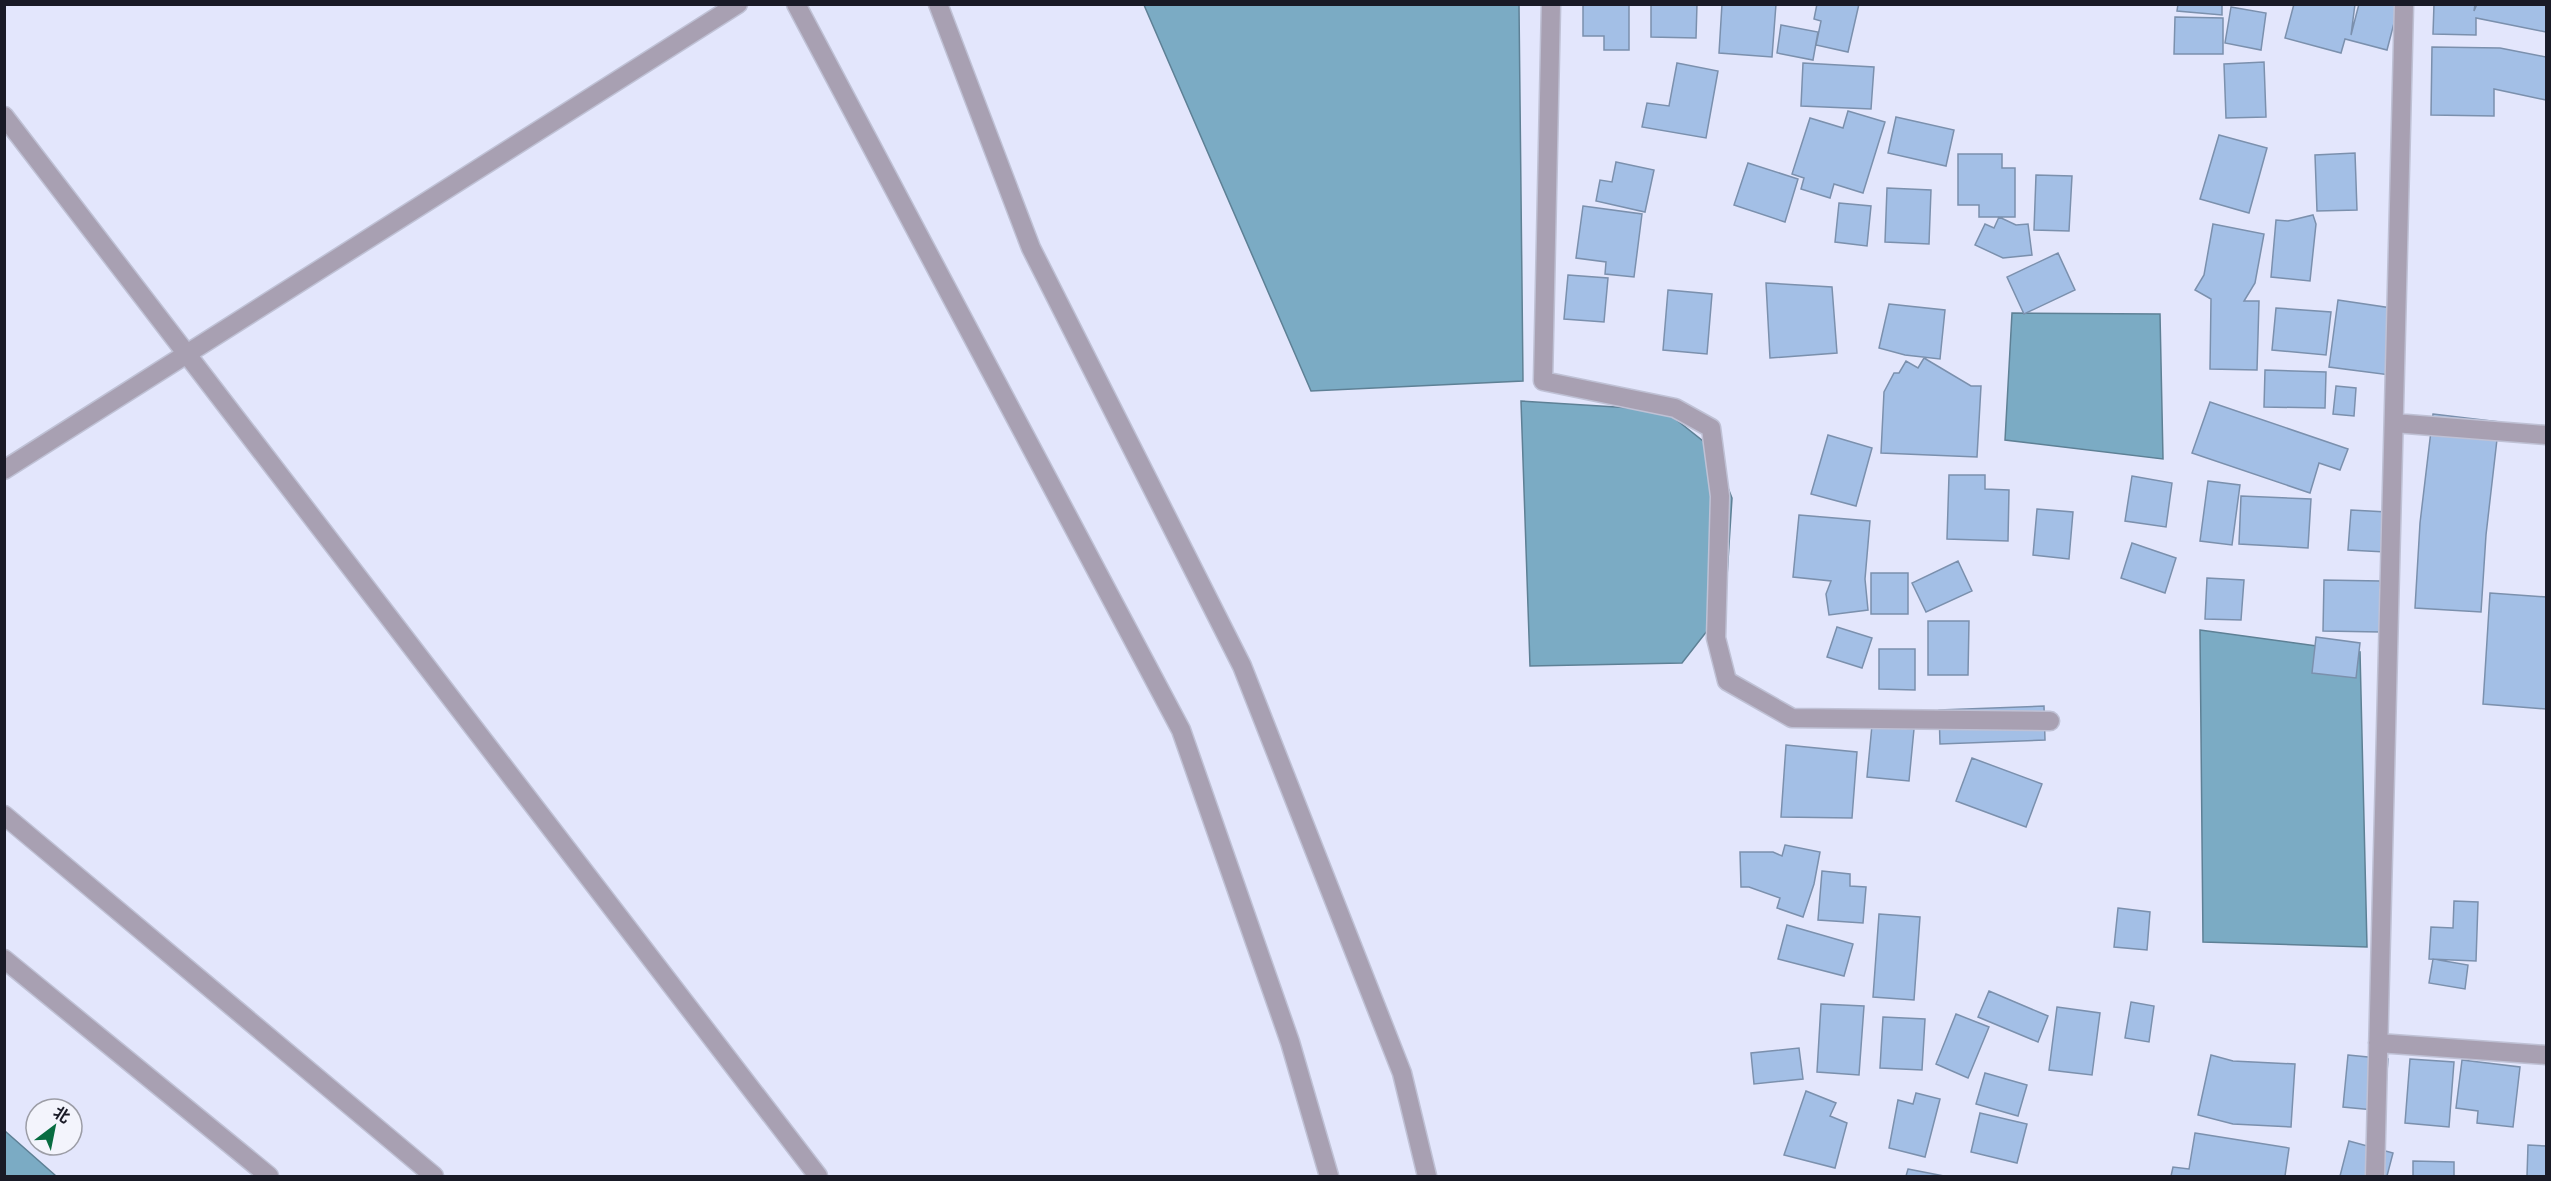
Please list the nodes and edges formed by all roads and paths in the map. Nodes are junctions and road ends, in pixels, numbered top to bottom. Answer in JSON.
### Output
{"nodes":[{"id":1,"x":738,"y":4,"type":"edge"},
{"id":2,"x":796,"y":4,"type":"edge"},
{"id":3,"x":938,"y":4,"type":"edge"},
{"id":4,"x":1551,"y":4,"type":"edge"},
{"id":5,"x":2404,"y":4,"type":"edge"},
{"id":6,"x":4,"y":116,"type":"edge"},
{"id":7,"x":187,"y":354,"type":"junction"},
{"id":8,"x":2394,"y":423,"type":"junction"},
{"id":9,"x":2547,"y":435,"type":"edge"},
{"id":10,"x":4,"y":470,"type":"edge"},
{"id":11,"x":2050,"y":721,"type":"dead end"},
{"id":12,"x":4,"y":815,"type":"edge"},
{"id":13,"x":4,"y":959,"type":"edge"},
{"id":14,"x":2378,"y":1043,"type":"junction"},
{"id":15,"x":2547,"y":1055,"type":"edge"},
{"id":16,"x":269,"y":1176,"type":"edge"},
{"id":17,"x":434,"y":1176,"type":"edge"},
{"id":18,"x":818,"y":1176,"type":"edge"},
{"id":19,"x":1329,"y":1176,"type":"edge"},
{"id":20,"x":1427,"y":1176,"type":"edge"},
{"id":21,"x":2375,"y":1176,"type":"edge"}],
"edges":[{"from":1,"to":7,"type":"street"},
{"from":2,"to":19,"type":"street"},
{"from":3,"to":20,"type":"street"},
{"from":4,"to":11,"type":"street"},
{"from":5,"to":8,"type":"street"},
{"from":6,"to":7,"type":"street"},
{"from":7,"to":10,"type":"street"},
{"from":7,"to":18,"type":"street"},
{"from":8,"to":9,"type":"street"},
{"from":8,"to":14,"type":"street"},
{"from":12,"to":17,"type":"street"},
{"from":13,"to":16,"type":"street"},
{"from":14,"to":15,"type":"street"},
{"from":14,"to":21,"type":"street"}]}
